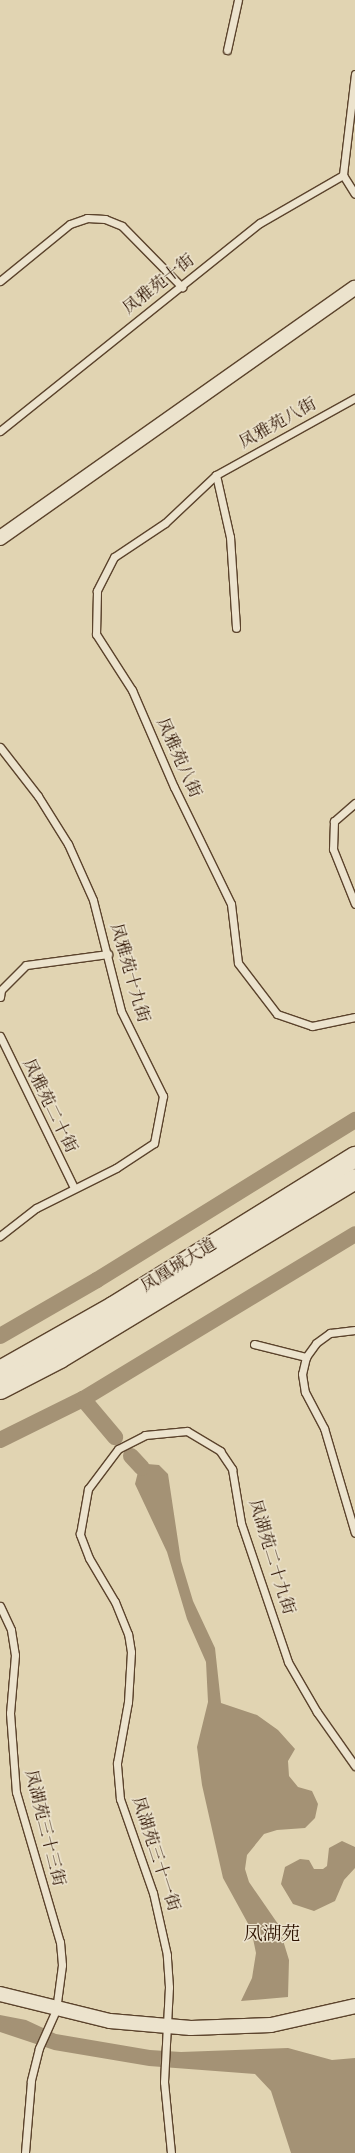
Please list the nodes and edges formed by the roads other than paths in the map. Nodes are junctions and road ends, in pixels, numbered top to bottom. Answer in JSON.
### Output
{"nodes":[{"id":1,"x":238,"y":0,"type":"edge"},
{"id":2,"x":227,"y":50,"type":"dead end"},
{"id":3,"x":355,"y":74,"type":"edge"},
{"id":4,"x":343,"y":175,"type":"junction"},
{"id":5,"x":355,"y":194,"type":"edge"},
{"id":6,"x":0,"y":281,"type":"edge"},
{"id":7,"x":182,"y":287,"type":"junction"},
{"id":8,"x":355,"y":288,"type":"edge"},
{"id":9,"x":355,"y":398,"type":"edge"},
{"id":10,"x":0,"y":431,"type":"edge"},
{"id":11,"x":216,"y":475,"type":"junction"},
{"id":12,"x":0,"y":538,"type":"edge"},
{"id":13,"x":236,"y":628,"type":"dead end"},
{"id":14,"x":0,"y":747,"type":"edge"},
{"id":15,"x":355,"y":803,"type":"edge"},
{"id":16,"x":355,"y":904,"type":"edge"},
{"id":17,"x":108,"y":954,"type":"junction"},
{"id":18,"x":0,"y":997,"type":"edge"},
{"id":19,"x":355,"y":1017,"type":"edge"},
{"id":20,"x":0,"y":1036,"type":"edge"},
{"id":21,"x":355,"y":1157,"type":"edge"},
{"id":22,"x":355,"y":1179,"type":"edge"},
{"id":23,"x":74,"y":1188,"type":"junction"},
{"id":24,"x":0,"y":1236,"type":"edge"},
{"id":25,"x":355,"y":1330,"type":"edge"},
{"id":26,"x":254,"y":1344,"type":"dead end"},
{"id":27,"x":306,"y":1357,"type":"junction"},
{"id":28,"x":0,"y":1371,"type":"edge"},
{"id":29,"x":0,"y":1389,"type":"edge"},
{"id":30,"x":118,"y":1449,"type":"joint"},
{"id":31,"x":355,"y":1533,"type":"edge"},
{"id":32,"x":0,"y":1606,"type":"edge"},
{"id":33,"x":355,"y":1766,"type":"edge"},
{"id":34,"x":0,"y":1994,"type":"edge"},
{"id":35,"x":355,"y":2006,"type":"edge"},
{"id":36,"x":56,"y":2010,"type":"junction"},
{"id":37,"x":166,"y":2027,"type":"junction"},
{"id":38,"x":25,"y":2153,"type":"edge"},
{"id":39,"x":171,"y":2153,"type":"edge"}],
"edges":[{"from":1,"to":2,"type":"lane"},
{"from":3,"to":4,"type":"lane"},
{"from":4,"to":5,"type":"lane"},
{"from":4,"to":7,"type":"lane","name":"凤雅苑十街"},
{"from":6,"to":7,"type":"lane"},
{"from":7,"to":10,"type":"lane","name":"凤雅苑十街"},
{"from":8,"to":12,"type":"street"},
{"from":9,"to":11,"type":"lane","name":"凤雅苑八街"},
{"from":11,"to":13,"type":"lane"},
{"from":11,"to":19,"type":"lane","name":"凤雅苑八街"},
{"from":14,"to":17,"type":"lane","name":"凤雅苑十九街"},
{"from":15,"to":16,"type":"lane"},
{"from":17,"to":18,"type":"lane"},
{"from":17,"to":23,"type":"lane","name":"凤雅苑十九街"},
{"from":20,"to":23,"type":"lane","name":"凤雅苑二十街"},
{"from":21,"to":28,"type":"main road","name":"凤凰城大道"},
{"from":22,"to":29,"type":"main road","name":"凤凰城大道"},
{"from":23,"to":24,"type":"lane","name":"凤雅苑十九街"},
{"from":25,"to":27,"type":"lane"},
{"from":26,"to":27,"type":"lane"},
{"from":27,"to":31,"type":"lane"},
{"from":30,"to":33,"type":"lane","name":"凤湖苑二十九街"},
{"from":30,"to":37,"type":"lane","name":"凤湖苑三十一街"},
{"from":32,"to":36,"type":"lane","name":"凤湖苑三十三街"},
{"from":34,"to":36,"type":"street"},
{"from":35,"to":37,"type":"street"},
{"from":36,"to":37,"type":"street"},
{"from":36,"to":38,"type":"lane","name":"凤湖苑三十三街"},
{"from":37,"to":39,"type":"lane","name":"凤湖苑三十一街"}]}
